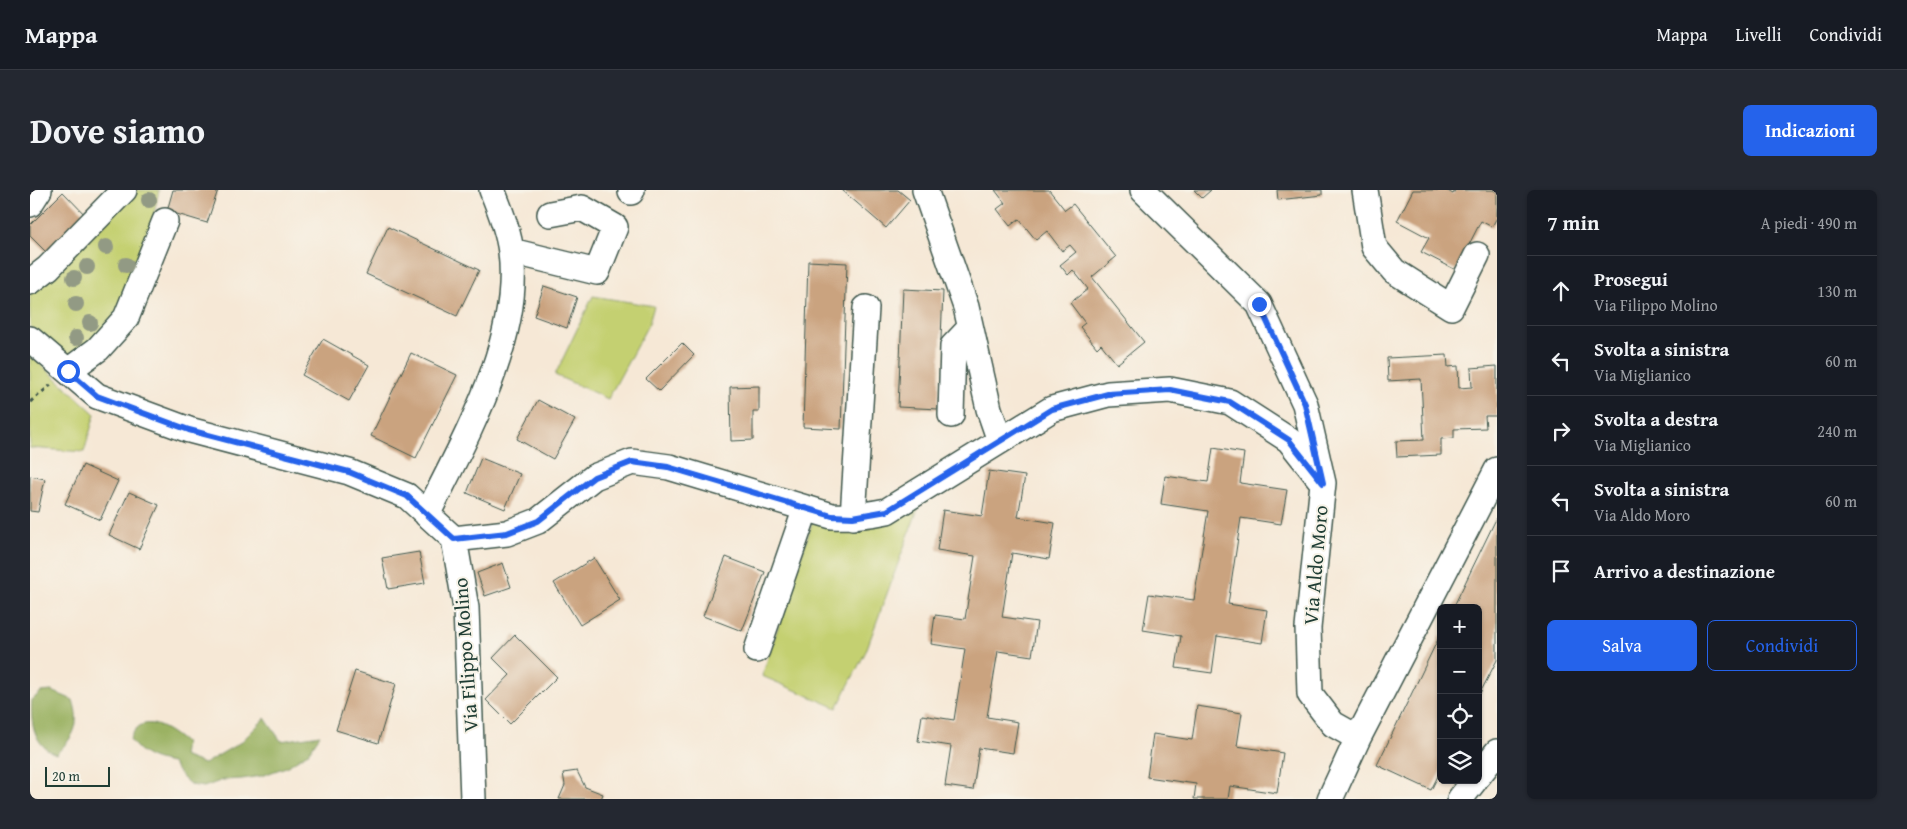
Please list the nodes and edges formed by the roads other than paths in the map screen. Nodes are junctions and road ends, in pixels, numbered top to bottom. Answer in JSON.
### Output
{"nodes":[{"id":1,"x":39,"y":190,"type":"edge"},
{"id":2,"x":124,"y":190,"type":"edge"},
{"id":3,"x":492,"y":190,"type":"edge"},
{"id":4,"x":925,"y":190,"type":"edge"},
{"id":5,"x":1143,"y":190,"type":"edge"},
{"id":6,"x":1365,"y":190,"type":"edge"},
{"id":7,"x":30,"y":204,"type":"edge"},
{"id":8,"x":550,"y":214,"type":"dead end"},
{"id":9,"x":165,"y":221,"type":"dead end"},
{"id":10,"x":511,"y":252,"type":"junction"},
{"id":11,"x":1477,"y":255,"type":"dead end"},
{"id":12,"x":30,"y":282,"type":"edge"},
{"id":13,"x":866,"y":308,"type":"dead end"},
{"id":14,"x":970,"y":328,"type":"junction"},
{"id":15,"x":30,"y":339,"type":"edge"},
{"id":16,"x":68,"y":371,"type":"junction"},
{"id":17,"x":951,"y":415,"type":"dead end"},
{"id":18,"x":1000,"y":441,"type":"junction"},
{"id":19,"x":1497,"y":470,"type":"edge"},
{"id":20,"x":1323,"y":483,"type":"junction"},
{"id":21,"x":806,"y":508,"type":"junction"},
{"id":22,"x":427,"y":514,"type":"junction"},
{"id":23,"x":853,"y":517,"type":"junction"},
{"id":24,"x":454,"y":539,"type":"junction"},
{"id":25,"x":757,"y":650,"type":"dead end"},
{"id":26,"x":1358,"y":738,"type":"junction"},
{"id":27,"x":1497,"y":752,"type":"edge"},
{"id":28,"x":1482,"y":771,"type":"edge"},
{"id":29,"x":1472,"y":784,"type":"edge"},
{"id":30,"x":474,"y":799,"type":"edge"},
{"id":31,"x":1330,"y":799,"type":"edge"},
{"id":32,"x":1460,"y":799,"type":"edge"}],
"edges":[{"from":1,"to":7,"type":"street"},
{"from":2,"to":12,"type":"street"},
{"from":3,"to":10,"type":"street"},
{"from":4,"to":14,"type":"street"},
{"from":5,"to":20,"type":"street","name":"Via Aldo Moro"},
{"from":6,"to":11,"type":"street"},
{"from":8,"to":10,"type":"street"},
{"from":9,"to":16,"type":"street"},
{"from":10,"to":22,"type":"street"},
{"from":13,"to":23,"type":"street"},
{"from":14,"to":17,"type":"street"},
{"from":14,"to":18,"type":"street"},
{"from":15,"to":16,"type":"street"},
{"from":16,"to":22,"type":"street"},
{"from":18,"to":20,"type":"street"},
{"from":18,"to":23,"type":"street"},
{"from":19,"to":26,"type":"street"},
{"from":20,"to":26,"type":"street","name":"Via Aldo Moro"},
{"from":21,"to":23,"type":"street"},
{"from":21,"to":24,"type":"street"},
{"from":21,"to":25,"type":"street"},
{"from":22,"to":24,"type":"street"},
{"from":24,"to":30,"type":"street","name":"Via Filippo Molino"},
{"from":26,"to":31,"type":"street"},
{"from":27,"to":28,"type":"street"},
{"from":29,"to":32,"type":"street"}]}
